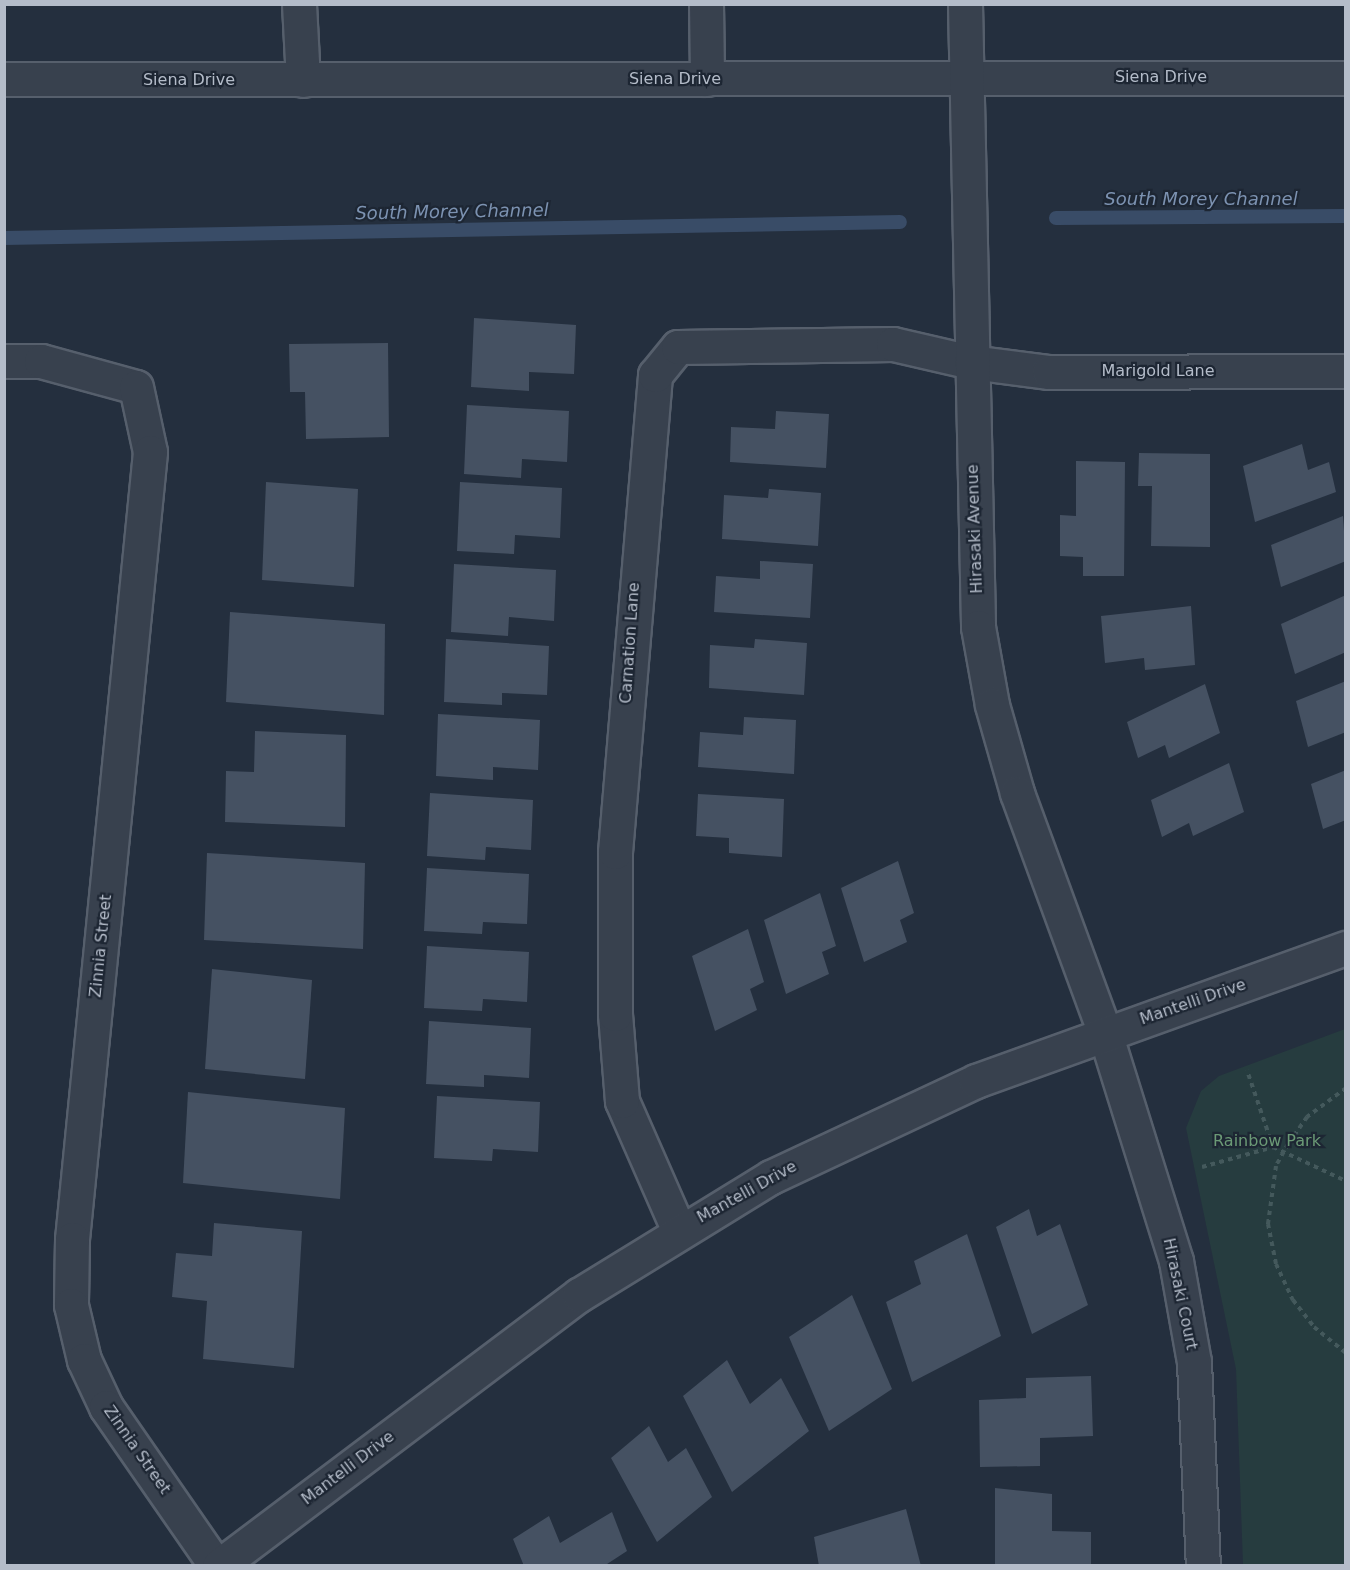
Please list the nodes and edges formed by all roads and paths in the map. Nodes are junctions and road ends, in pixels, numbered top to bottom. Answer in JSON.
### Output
{"nodes":[{"id":1,"x":299,"y":4,"type":"edge"},
{"id":2,"x":706,"y":4,"type":"edge"},
{"id":3,"x":965,"y":4,"type":"edge"},
{"id":4,"x":967,"y":77,"type":"junction"},
{"id":5,"x":1346,"y":78,"type":"edge"},
{"id":6,"x":4,"y":79,"type":"edge"},
{"id":7,"x":707,"y":79,"type":"junction"},
{"id":8,"x":303,"y":80,"type":"junction"},
{"id":9,"x":4,"y":361,"type":"edge"},
{"id":10,"x":971,"y":362,"type":"junction"},
{"id":11,"x":1346,"y":370,"type":"edge"},
{"id":12,"x":1346,"y":948,"type":"edge"},
{"id":13,"x":1105,"y":1033,"type":"junction"},
{"id":14,"x":1247,"y":1070,"type":"dead end"},
{"id":15,"x":1346,"y":1088,"type":"edge"},
{"id":16,"x":1273,"y":1147,"type":"junction"},
{"id":17,"x":1284,"y":1152,"type":"junction"},
{"id":18,"x":1202,"y":1167,"type":"dead end"},
{"id":19,"x":1346,"y":1181,"type":"edge"},
{"id":20,"x":679,"y":1231,"type":"junction"},
{"id":21,"x":1346,"y":1353,"type":"edge"},
{"id":22,"x":218,"y":1566,"type":"edge"},
{"id":23,"x":1203,"y":1566,"type":"edge"}],
"edges":[{"from":1,"to":8,"type":"street"},
{"from":2,"to":7,"type":"street"},
{"from":3,"to":4,"type":"street","name":"Hirasaki Avenue"},
{"from":4,"to":5,"type":"street","name":"Siena Drive"},
{"from":4,"to":7,"type":"street","name":"Siena Drive"},
{"from":4,"to":10,"type":"street","name":"Hirasaki Avenue"},
{"from":6,"to":8,"type":"street","name":"Siena Drive"},
{"from":7,"to":8,"type":"street","name":"Siena Drive"},
{"from":9,"to":22,"type":"street","name":"Zinnia Street"},
{"from":10,"to":11,"type":"street","name":"Marigold Lane"},
{"from":10,"to":13,"type":"street","name":"Hirasaki Avenue"},
{"from":10,"to":20,"type":"street","name":"Carnation Lane"},
{"from":12,"to":13,"type":"street","name":"Mantelli Drive"},
{"from":13,"to":20,"type":"street","name":"Mantelli Drive"},
{"from":13,"to":23,"type":"street","name":"Hirasaki Court"},
{"from":14,"to":16,"type":"path"},
{"from":15,"to":17,"type":"path"},
{"from":16,"to":17,"type":"path"},
{"from":16,"to":18,"type":"path"},
{"from":17,"to":19,"type":"path"},
{"from":17,"to":21,"type":"path"},
{"from":20,"to":22,"type":"street","name":"Mantelli Drive"}]}
